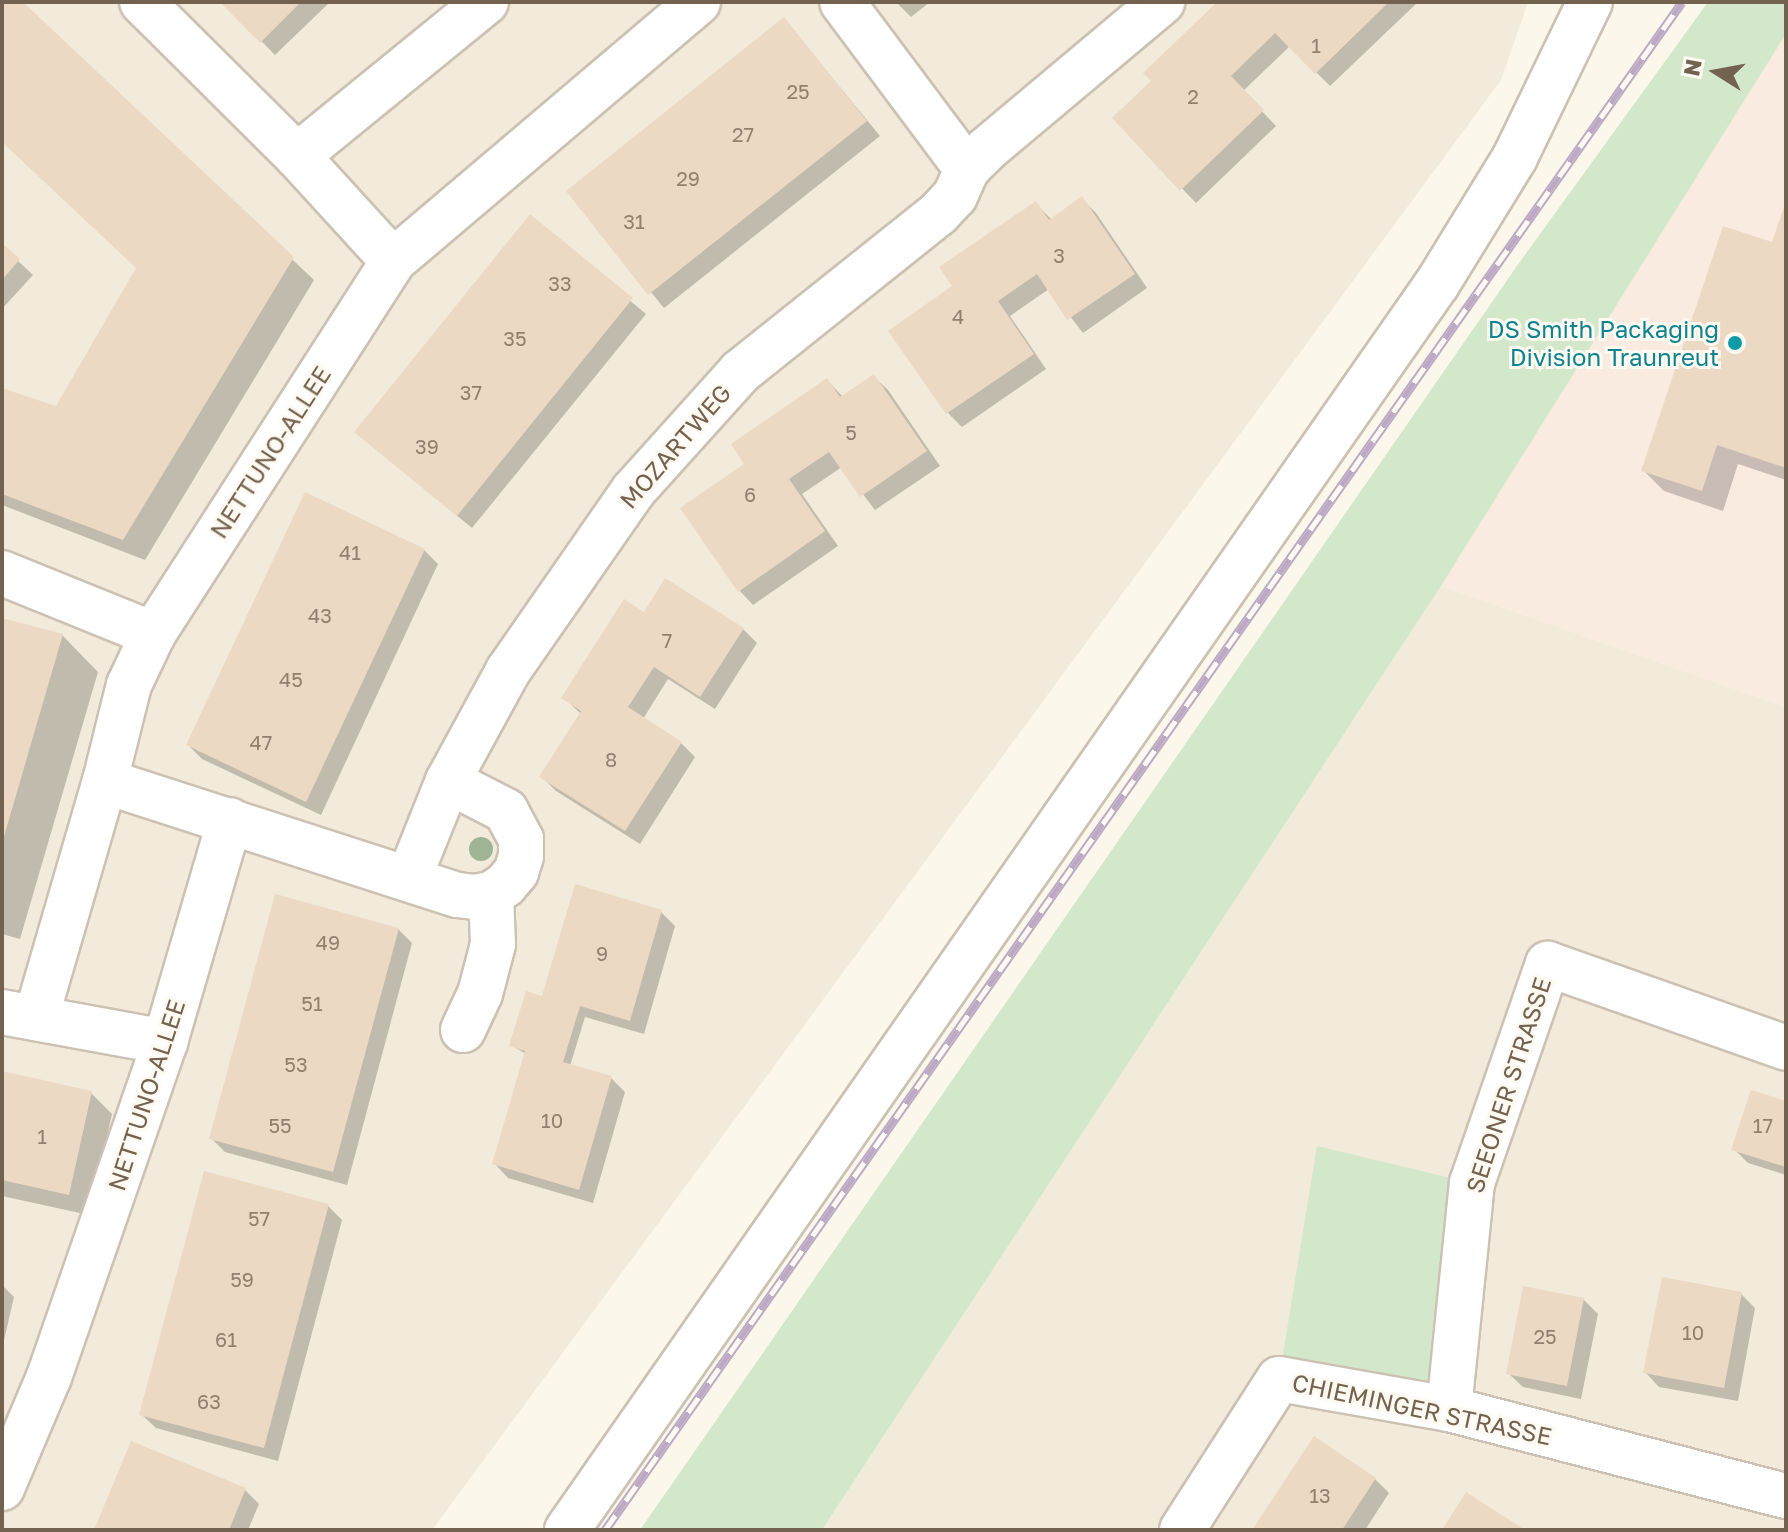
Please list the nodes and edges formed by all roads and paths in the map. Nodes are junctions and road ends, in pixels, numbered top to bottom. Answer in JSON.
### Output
{"nodes":[{"id":1,"x":142,"y":2,"type":"edge"},
{"id":2,"x":486,"y":2,"type":"edge"},
{"id":3,"x":698,"y":2,"type":"edge"},
{"id":4,"x":842,"y":2,"type":"edge"},
{"id":5,"x":1162,"y":2,"type":"edge"},
{"id":6,"x":1590,"y":2,"type":"edge"},
{"id":7,"x":297,"y":156,"type":"junction"},
{"id":8,"x":967,"y":169,"type":"junction"},
{"id":9,"x":393,"y":261,"type":"junction"},
{"id":10,"x":2,"y":573,"type":"edge"},
{"id":11,"x":153,"y":634,"type":"junction"},
{"id":12,"x":105,"y":781,"type":"junction"},
{"id":13,"x":448,"y":781,"type":"junction"},
{"id":14,"x":230,"y":820,"type":"junction"},
{"id":15,"x":409,"y":878,"type":"junction"},
{"id":16,"x":491,"y":894,"type":"junction"},
{"id":17,"x":19,"y":1015,"type":"edge"},
{"id":18,"x":463,"y":1030,"type":"dead end"},
{"id":19,"x":165,"y":1042,"type":"junction"},
{"id":20,"x":1786,"y":1048,"type":"edge"},
{"id":21,"x":1449,"y":1409,"type":"junction"},
{"id":22,"x":2,"y":1488,"type":"edge"},
{"id":23,"x":1786,"y":1496,"type":"edge"},
{"id":24,"x":567,"y":1530,"type":"edge"},
{"id":25,"x":1182,"y":1530,"type":"edge"}],
"edges":[{"from":1,"to":7,"type":"street"},
{"from":2,"to":7,"type":"street"},
{"from":3,"to":9,"type":"street","name":"NETTUNO-ALLEE"},
{"from":4,"to":8,"type":"street"},
{"from":5,"to":8,"type":"street","name":"MOZARTWEG"},
{"from":6,"to":24,"type":"street"},
{"from":7,"to":9,"type":"street"},
{"from":8,"to":13,"type":"street","name":"MOZARTWEG"},
{"from":9,"to":11,"type":"street","name":"NETTUNO-ALLEE"},
{"from":10,"to":11,"type":"street"},
{"from":11,"to":12,"type":"street","name":"NETTUNO-ALLEE"},
{"from":12,"to":14,"type":"street"},
{"from":12,"to":17,"type":"street","name":"NETTUNO-ALLEE"},
{"from":13,"to":15,"type":"street","name":"MOZARTWEG"},
{"from":13,"to":16,"type":"street"},
{"from":14,"to":15,"type":"street"},
{"from":14,"to":19,"type":"street","name":"NETTUNO-ALLEE"},
{"from":15,"to":16,"type":"street"},
{"from":16,"to":18,"type":"street"},
{"from":17,"to":19,"type":"street"},
{"from":19,"to":22,"type":"street","name":"NETTUNO-ALLEE"},
{"from":20,"to":21,"type":"street","name":"SEEONER STRASSE"},
{"from":21,"to":23,"type":"street","name":"CHIEMINGER STRASSE"},
{"from":21,"to":25,"type":"street","name":"CHIEMINGER STRASSE"}]}
